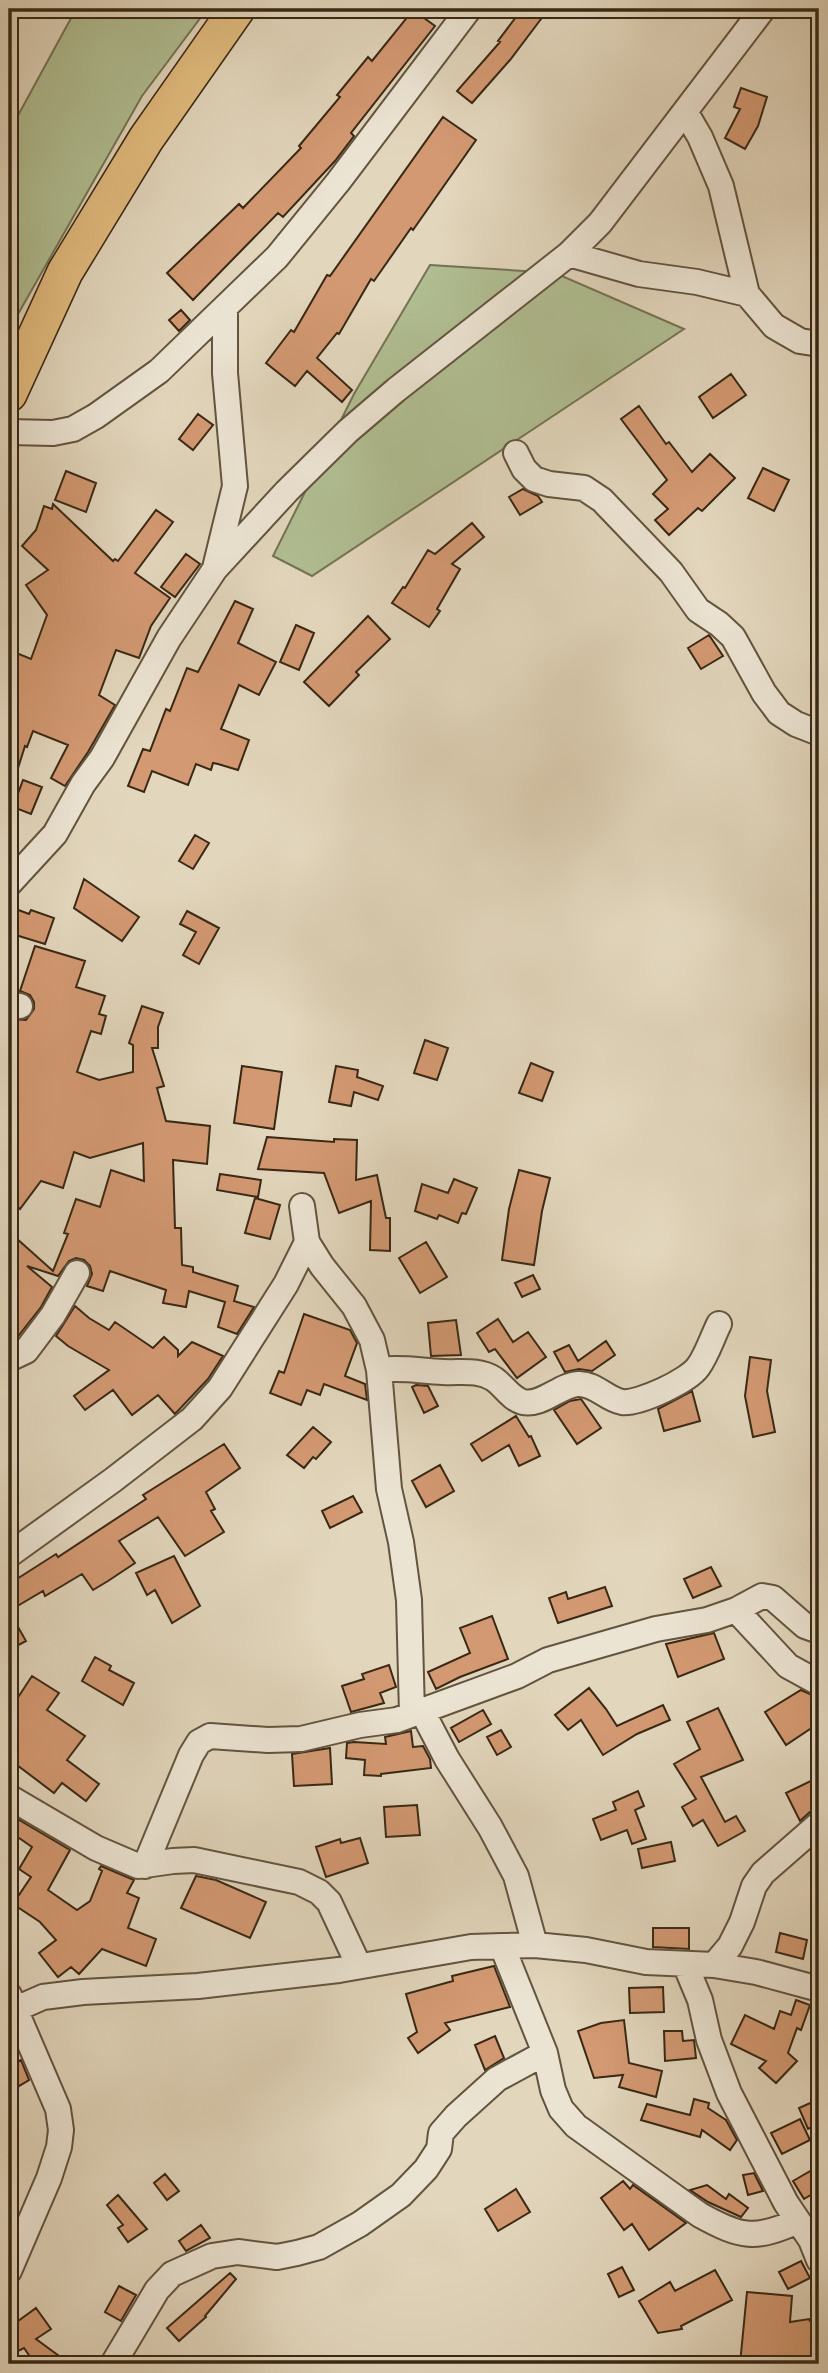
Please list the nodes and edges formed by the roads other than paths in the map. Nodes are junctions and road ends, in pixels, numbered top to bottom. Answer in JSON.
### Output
{"nodes":[{"id":1,"x":237,"y":9,"type":"edge"},
{"id":2,"x":469,"y":9,"type":"edge"},
{"id":3,"x":763,"y":9,"type":"edge"},
{"id":4,"x":686,"y":113,"type":"junction"},
{"id":5,"x":569,"y":254,"type":"junction"},
{"id":6,"x":747,"y":294,"type":"junction"},
{"id":7,"x":225,"y":309,"type":"junction"},
{"id":8,"x":819,"y":344,"type":"edge"},
{"id":9,"x":9,"y":394,"type":"edge"},
{"id":10,"x":9,"y":432,"type":"edge"},
{"id":11,"x":516,"y":453,"type":"dead end"},
{"id":12,"x":215,"y":569,"type":"junction"},
{"id":13,"x":819,"y":733,"type":"edge"},
{"id":14,"x":9,"y":884,"type":"edge"},
{"id":15,"x":302,"y":1206,"type":"dead end"},
{"id":16,"x":307,"y":1242,"type":"junction"},
{"id":17,"x":78,"y":1273,"type":"dead end"},
{"id":18,"x":719,"y":1324,"type":"dead end"},
{"id":19,"x":9,"y":1359,"type":"edge"},
{"id":20,"x":379,"y":1370,"type":"junction"},
{"id":21,"x":9,"y":1555,"type":"edge"},
{"id":22,"x":736,"y":1610,"type":"junction"},
{"id":23,"x":819,"y":1631,"type":"edge"},
{"id":24,"x":819,"y":1683,"type":"edge"},
{"id":25,"x":417,"y":1713,"type":"junction"},
{"id":26,"x":9,"y":1797,"type":"edge"},
{"id":27,"x":819,"y":1824,"type":"edge"},
{"id":28,"x":145,"y":1866,"type":"junction"},
{"id":29,"x":535,"y":1945,"type":"junction"},
{"id":30,"x":502,"y":1946,"type":"junction"},
{"id":31,"x":685,"y":1964,"type":"junction"},
{"id":32,"x":714,"y":1965,"type":"junction"},
{"id":33,"x":359,"y":1966,"type":"junction"},
{"id":34,"x":819,"y":1989,"type":"edge"},
{"id":35,"x":11,"y":2005,"type":"edge"},
{"id":36,"x":545,"y":2053,"type":"junction"},
{"id":37,"x":798,"y":2221,"type":"junction"},
{"id":38,"x":819,"y":2260,"type":"edge"},
{"id":39,"x":9,"y":2271,"type":"edge"},
{"id":40,"x":113,"y":2364,"type":"edge"}],
"edges":[{"from":1,"to":9,"type":"highway"},
{"from":2,"to":7,"type":"street"},
{"from":3,"to":4,"type":"street"},
{"from":4,"to":5,"type":"street"},
{"from":4,"to":6,"type":"street"},
{"from":5,"to":6,"type":"street"},
{"from":5,"to":12,"type":"street"},
{"from":6,"to":8,"type":"street"},
{"from":7,"to":10,"type":"street"},
{"from":7,"to":12,"type":"street"},
{"from":11,"to":13,"type":"street"},
{"from":12,"to":14,"type":"street"},
{"from":15,"to":16,"type":"street"},
{"from":16,"to":20,"type":"street"},
{"from":16,"to":21,"type":"street"},
{"from":17,"to":19,"type":"street"},
{"from":18,"to":20,"type":"street"},
{"from":20,"to":25,"type":"street"},
{"from":22,"to":23,"type":"street"},
{"from":22,"to":24,"type":"street"},
{"from":22,"to":25,"type":"street"},
{"from":25,"to":28,"type":"street"},
{"from":25,"to":29,"type":"street"},
{"from":26,"to":28,"type":"street"},
{"from":27,"to":32,"type":"street"},
{"from":28,"to":33,"type":"street"},
{"from":29,"to":30,"type":"street"},
{"from":29,"to":31,"type":"street"},
{"from":30,"to":33,"type":"street"},
{"from":30,"to":36,"type":"street"},
{"from":31,"to":32,"type":"street"},
{"from":31,"to":37,"type":"street"},
{"from":32,"to":34,"type":"street"},
{"from":33,"to":35,"type":"street"},
{"from":35,"to":39,"type":"street"},
{"from":36,"to":37,"type":"street"},
{"from":36,"to":40,"type":"street"},
{"from":37,"to":38,"type":"street"}]}
